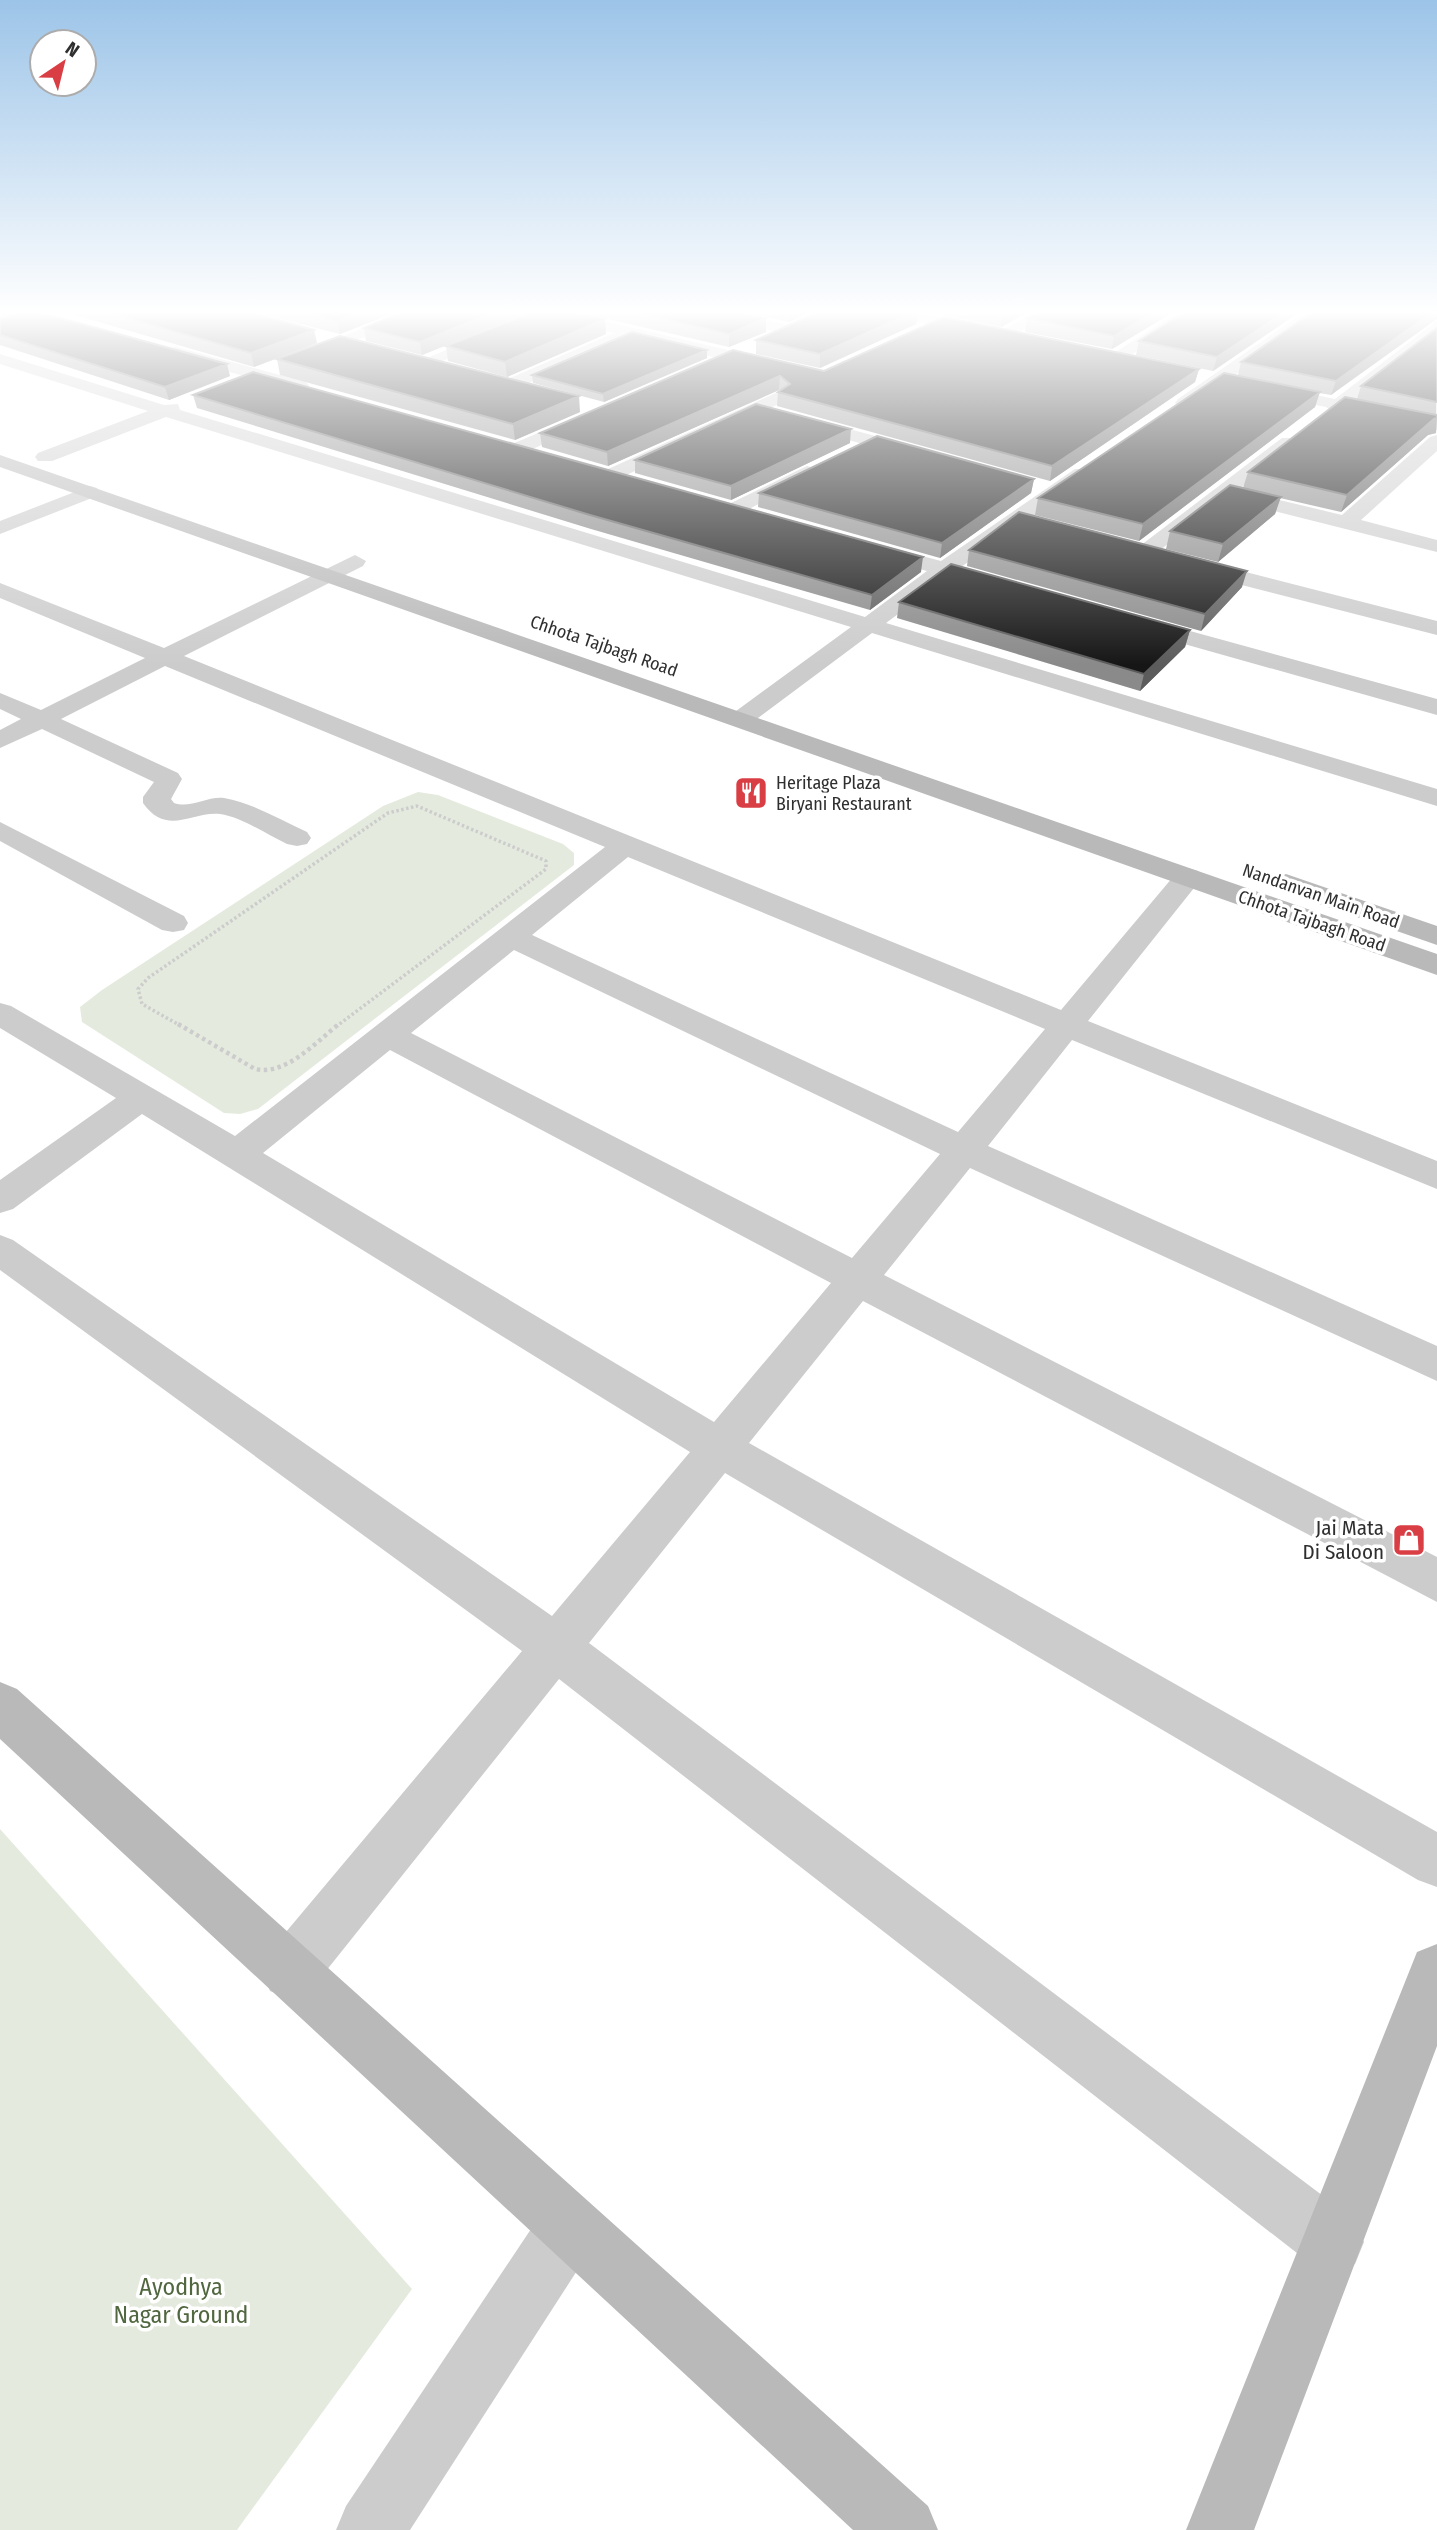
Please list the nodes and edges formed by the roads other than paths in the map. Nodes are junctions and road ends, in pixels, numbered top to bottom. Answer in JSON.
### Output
{"nodes":[{"id":1,"x":118,"y":429,"type":"edge"},
{"id":2,"x":224,"y":429,"type":"edge"},
{"id":3,"x":555,"y":429,"type":"edge"},
{"id":4,"x":706,"y":429,"type":"edge"},
{"id":5,"x":831,"y":429,"type":"edge"},
{"id":6,"x":1306,"y":429,"type":"edge"},
{"id":7,"x":874,"y":441,"type":"junction"},
{"id":8,"x":1437,"y":441,"type":"edge"},
{"id":9,"x":0,"y":442,"type":"edge"},
{"id":10,"x":546,"y":455,"type":"edge"},
{"id":11,"x":45,"y":457,"type":"junction"},
{"id":12,"x":937,"y":458,"type":"edge"},
{"id":13,"x":0,"y":461,"type":"edge"},
{"id":14,"x":1099,"y":462,"type":"edge"},
{"id":15,"x":640,"y":482,"type":"edge"},
{"id":16,"x":1029,"y":484,"type":"edge"},
{"id":17,"x":1055,"y":491,"type":"junction"},
{"id":18,"x":90,"y":492,"type":"junction"},
{"id":19,"x":1222,"y":492,"type":"junction"},
{"id":20,"x":187,"y":505,"type":"dead end"},
{"id":21,"x":760,"y":516,"type":"edge"},
{"id":22,"x":1013,"y":518,"type":"junction"},
{"id":23,"x":1346,"y":522,"type":"junction"},
{"id":24,"x":1039,"y":525,"type":"edge"},
{"id":25,"x":0,"y":528,"type":"edge"},
{"id":26,"x":852,"y":543,"type":"edge"},
{"id":27,"x":1117,"y":545,"type":"edge"},
{"id":28,"x":1437,"y":546,"type":"edge"},
{"id":29,"x":1143,"y":552,"type":"junction"},
{"id":30,"x":355,"y":561,"type":"joint"},
{"id":31,"x":328,"y":564,"type":"junction"},
{"id":32,"x":944,"y":569,"type":"junction"},
{"id":33,"x":1011,"y":588,"type":"edge"},
{"id":34,"x":0,"y":590,"type":"edge"},
{"id":35,"x":1437,"y":602,"type":"edge"},
{"id":36,"x":1117,"y":618,"type":"edge"},
{"id":37,"x":535,"y":623,"type":"dead end"},
{"id":38,"x":866,"y":624,"type":"junction"},
{"id":39,"x":1427,"y":626,"type":"edge"},
{"id":40,"x":167,"y":658,"type":"junction"},
{"id":41,"x":741,"y":693,"type":"dead end"},
{"id":42,"x":0,"y":700,"type":"edge"},
{"id":43,"x":767,"y":702,"type":"junction"},
{"id":44,"x":1437,"y":707,"type":"edge"},
{"id":45,"x":793,"y":711,"type":"dead end"},
{"id":46,"x":42,"y":719,"type":"junction"},
{"id":47,"x":740,"y":719,"type":"junction"},
{"id":48,"x":0,"y":740,"type":"edge"},
{"id":49,"x":1437,"y":798,"type":"edge"},
{"id":50,"x":0,"y":830,"type":"edge"},
{"id":51,"x":297,"y":838,"type":"dead end"},
{"id":52,"x":624,"y":846,"type":"junction"},
{"id":53,"x":1197,"y":866,"type":"junction"},
{"id":54,"x":173,"y":923,"type":"dead end"},
{"id":55,"x":510,"y":936,"type":"junction"},
{"id":56,"x":1437,"y":936,"type":"edge"},
{"id":57,"x":1437,"y":965,"type":"edge"},
{"id":58,"x":0,"y":1014,"type":"edge"},
{"id":59,"x":1065,"y":1027,"type":"junction"},
{"id":60,"x":387,"y":1034,"type":"junction"},
{"id":61,"x":141,"y":1097,"type":"junction"},
{"id":62,"x":964,"y":1150,"type":"junction"},
{"id":63,"x":237,"y":1154,"type":"junction"},
{"id":64,"x":1437,"y":1176,"type":"edge"},
{"id":65,"x":0,"y":1199,"type":"edge"},
{"id":66,"x":0,"y":1250,"type":"edge"},
{"id":67,"x":857,"y":1281,"type":"junction"},
{"id":68,"x":1437,"y":1364,"type":"edge"},
{"id":69,"x":720,"y":1448,"type":"junction"},
{"id":70,"x":1437,"y":1581,"type":"edge"},
{"id":71,"x":557,"y":1648,"type":"junction"},
{"id":72,"x":0,"y":1706,"type":"edge"},
{"id":73,"x":1437,"y":1861,"type":"edge"},
{"id":74,"x":290,"y":1971,"type":"junction"},
{"id":75,"x":1437,"y":1972,"type":"edge"},
{"id":76,"x":569,"y":2227,"type":"junction"},
{"id":77,"x":1333,"y":2242,"type":"junction"},
{"id":78,"x":370,"y":2530,"type":"edge"},
{"id":79,"x":904,"y":2530,"type":"edge"},
{"id":80,"x":1220,"y":2530,"type":"edge"}],
"edges":[{"from":1,"to":11,"type":"street"},
{"from":2,"to":38,"type":"street"},
{"from":3,"to":10,"type":"street"},
{"from":4,"to":15,"type":"street"},
{"from":5,"to":7,"type":"street"},
{"from":6,"to":19,"type":"street"},
{"from":7,"to":12,"type":"street"},
{"from":7,"to":21,"type":"street"},
{"from":8,"to":23,"type":"street"},
{"from":9,"to":11,"type":"main road"},
{"from":11,"to":20,"type":"main road"},
{"from":13,"to":18,"type":"main road"},
{"from":14,"to":17,"type":"street"},
{"from":16,"to":17,"type":"street"},
{"from":17,"to":22,"type":"street"},
{"from":18,"to":25,"type":"street"},
{"from":18,"to":31,"type":"main road"},
{"from":19,"to":23,"type":"street"},
{"from":19,"to":29,"type":"street"},
{"from":22,"to":24,"type":"street"},
{"from":22,"to":32,"type":"street"},
{"from":23,"to":28,"type":"street"},
{"from":26,"to":32,"type":"street"},
{"from":27,"to":29,"type":"street"},
{"from":29,"to":39,"type":"street"},
{"from":30,"to":31,"type":"street"},
{"from":30,"to":37,"type":"main road","name":"Chhota Tajbagh Road"},
{"from":31,"to":40,"type":"street"},
{"from":31,"to":47,"type":"main road"},
{"from":32,"to":33,"type":"street"},
{"from":32,"to":38,"type":"street"},
{"from":34,"to":40,"type":"street"},
{"from":35,"to":39,"type":"street"},
{"from":36,"to":44,"type":"street"},
{"from":38,"to":43,"type":"street"},
{"from":38,"to":49,"type":"street"},
{"from":40,"to":46,"type":"street"},
{"from":40,"to":52,"type":"street"},
{"from":41,"to":43,"type":"main road"},
{"from":42,"to":46,"type":"street"},
{"from":43,"to":45,"type":"main road"},
{"from":43,"to":47,"type":"street"},
{"from":46,"to":48,"type":"street"},
{"from":46,"to":51,"type":"street"},
{"from":47,"to":53,"type":"main road"},
{"from":50,"to":54,"type":"street"},
{"from":52,"to":55,"type":"street"},
{"from":52,"to":59,"type":"street"},
{"from":53,"to":56,"type":"main road","name":"Nandanvan Main Road"},
{"from":53,"to":57,"type":"main road","name":"Chhota Tajbagh Road"},
{"from":53,"to":59,"type":"street"},
{"from":55,"to":60,"type":"street"},
{"from":55,"to":62,"type":"street"},
{"from":58,"to":61,"type":"street"},
{"from":59,"to":62,"type":"street"},
{"from":59,"to":64,"type":"street"},
{"from":60,"to":63,"type":"street"},
{"from":60,"to":67,"type":"street"},
{"from":61,"to":63,"type":"street"},
{"from":61,"to":65,"type":"street"},
{"from":62,"to":67,"type":"street"},
{"from":62,"to":68,"type":"street"},
{"from":63,"to":69,"type":"street"},
{"from":66,"to":71,"type":"street"},
{"from":67,"to":69,"type":"street"},
{"from":67,"to":70,"type":"street"},
{"from":69,"to":71,"type":"street"},
{"from":69,"to":73,"type":"street"},
{"from":71,"to":74,"type":"street"},
{"from":71,"to":77,"type":"street"},
{"from":72,"to":74,"type":"main road"},
{"from":74,"to":76,"type":"main road"},
{"from":75,"to":77,"type":"main road"},
{"from":76,"to":78,"type":"street"},
{"from":76,"to":79,"type":"main road"},
{"from":77,"to":80,"type":"main road"}]}
